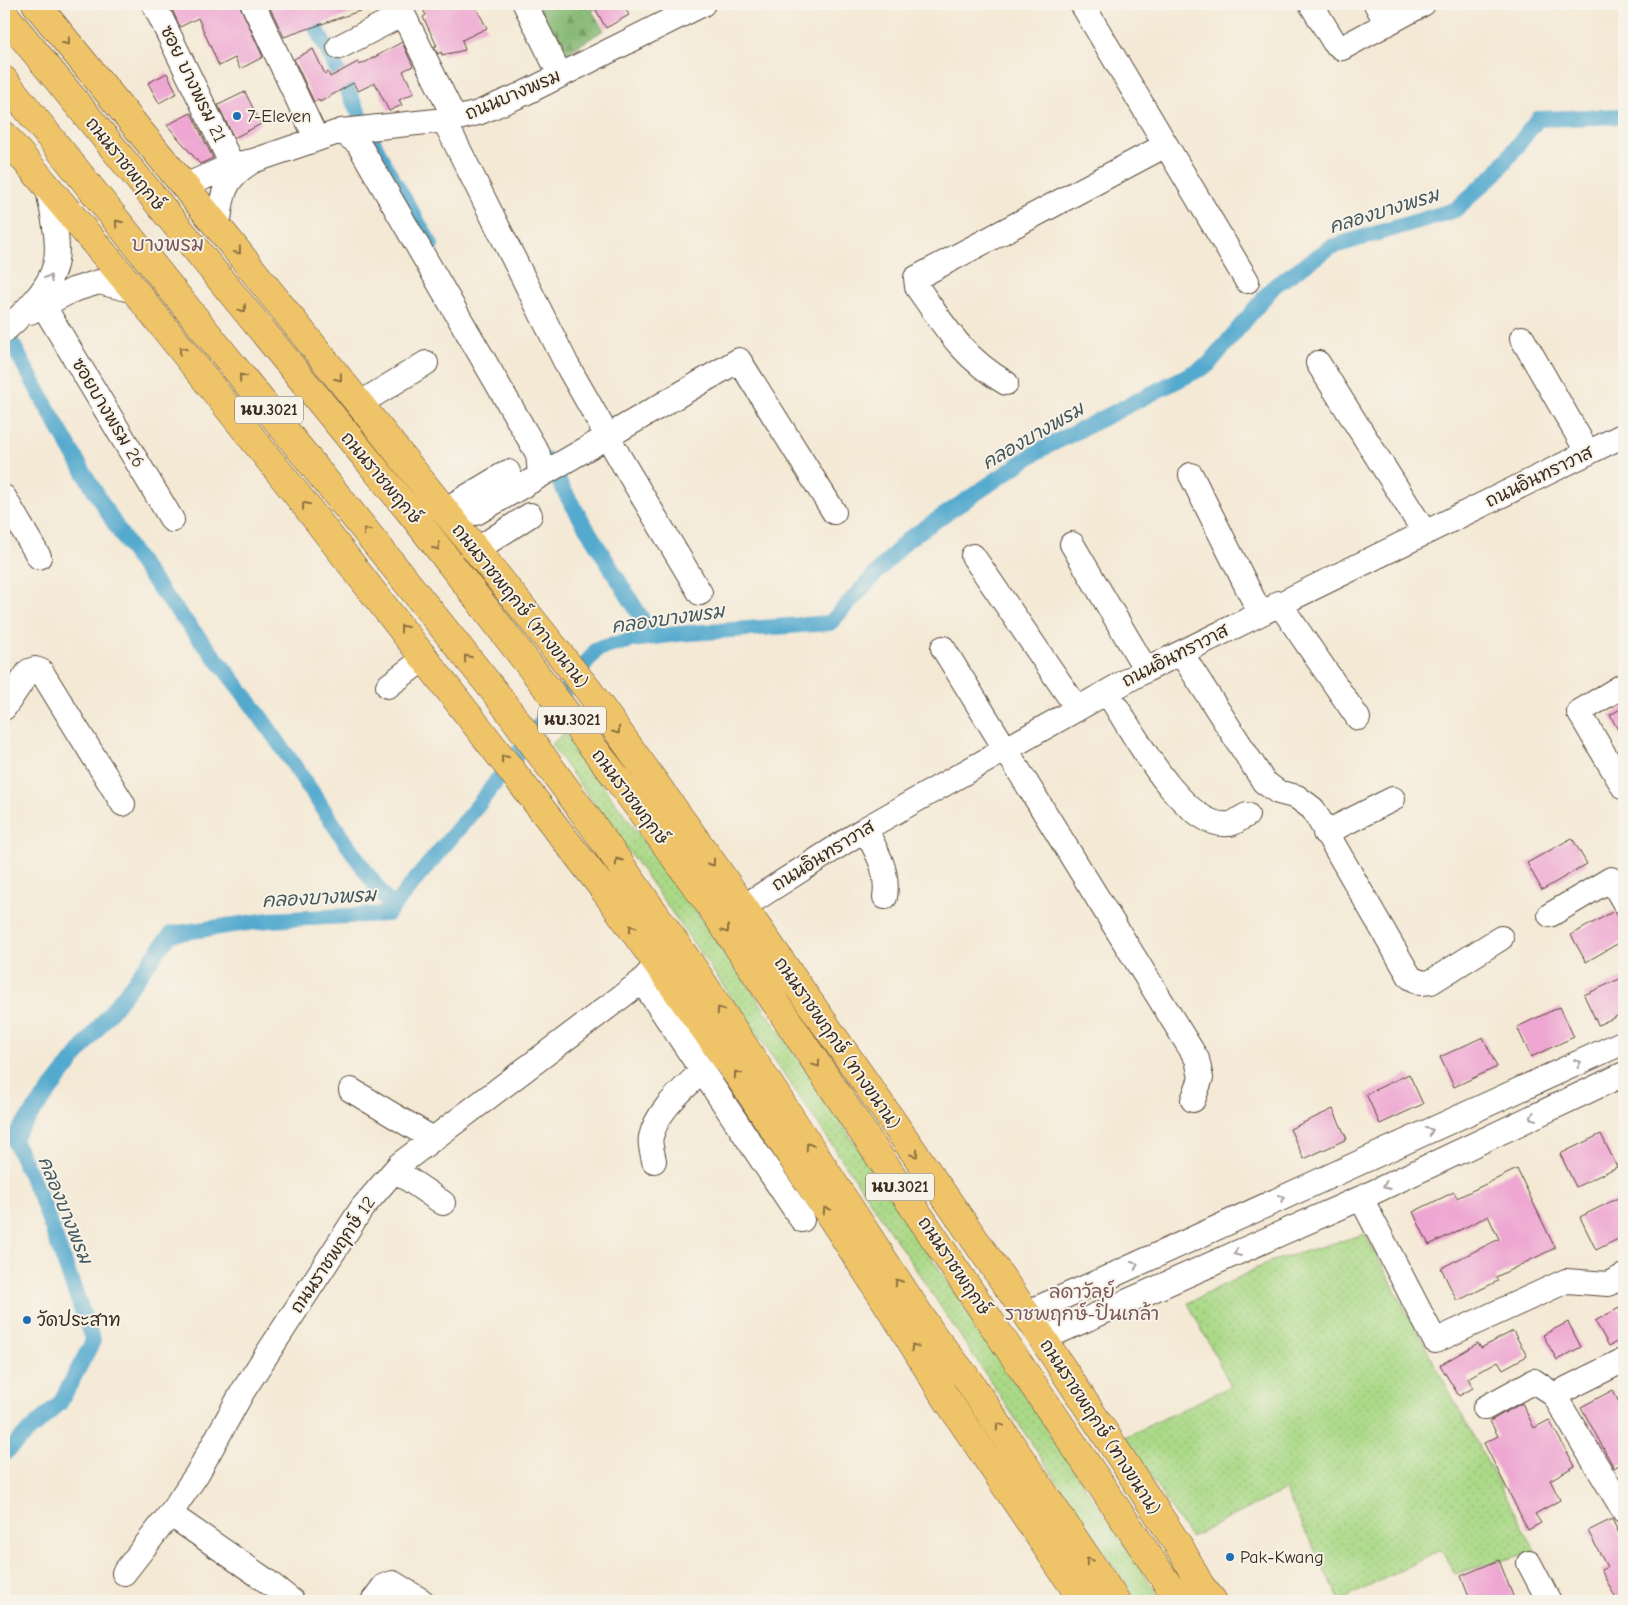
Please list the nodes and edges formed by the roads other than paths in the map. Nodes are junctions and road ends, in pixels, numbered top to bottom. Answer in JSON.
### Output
{"nodes":[{"id":1,"x":36,"y":4,"type":"edge"},
{"id":2,"x":154,"y":4,"type":"edge"},
{"id":3,"x":253,"y":4,"type":"edge"},
{"id":4,"x":525,"y":4,"type":"edge"},
{"id":5,"x":703,"y":4,"type":"edge"},
{"id":6,"x":1082,"y":4,"type":"edge"},
{"id":7,"x":1311,"y":4,"type":"edge"},
{"id":8,"x":1376,"y":4,"type":"edge"},
{"id":9,"x":1423,"y":4,"type":"edge"},
{"id":10,"x":401,"y":9,"type":"edge"},
{"id":11,"x":4,"y":14,"type":"edge"},
{"id":12,"x":1388,"y":24,"type":"junction"},
{"id":13,"x":339,"y":47,"type":"dead end"},
{"id":14,"x":560,"y":75,"type":"junction"},
{"id":15,"x":4,"y":80,"type":"edge"},
{"id":16,"x":449,"y":119,"type":"junction"},
{"id":17,"x":344,"y":131,"type":"junction"},
{"id":18,"x":4,"y":135,"type":"edge"},
{"id":19,"x":316,"y":138,"type":"junction"},
{"id":20,"x":1166,"y":146,"type":"junction"},
{"id":21,"x":243,"y":163,"type":"junction"},
{"id":22,"x":47,"y":185,"type":"junction"},
{"id":23,"x":185,"y":186,"type":"junction"},
{"id":24,"x":218,"y":227,"type":"junction"},
{"id":25,"x":1247,"y":281,"type":"dead end"},
{"id":26,"x":135,"y":291,"type":"junction"},
{"id":27,"x":43,"y":305,"type":"junction"},
{"id":28,"x":11,"y":325,"type":"edge"},
{"id":29,"x":1522,"y":338,"type":"dead end"},
{"id":30,"x":426,"y":363,"type":"dead end"},
{"id":31,"x":1318,"y":363,"type":"dead end"},
{"id":32,"x":1006,"y":383,"type":"dead end"},
{"id":33,"x":317,"y":401,"type":"junction"},
{"id":34,"x":359,"y":404,"type":"junction"},
{"id":35,"x":1624,"y":435,"type":"edge"},
{"id":36,"x":607,"y":436,"type":"junction"},
{"id":37,"x":1588,"y":453,"type":"junction"},
{"id":38,"x":546,"y":471,"type":"junction"},
{"id":39,"x":508,"y":472,"type":"dead end"},
{"id":40,"x":1191,"y":475,"type":"dead end"},
{"id":41,"x":4,"y":497,"type":"edge"},
{"id":42,"x":440,"y":507,"type":"junction"},
{"id":43,"x":834,"y":512,"type":"dead end"},
{"id":44,"x":476,"y":513,"type":"dead end"},
{"id":45,"x":530,"y":515,"type":"dead end"},
{"id":46,"x":172,"y":520,"type":"dead end"},
{"id":47,"x":1425,"y":534,"type":"junction"},
{"id":48,"x":1072,"y":544,"type":"dead end"},
{"id":49,"x":476,"y":550,"type":"junction"},
{"id":50,"x":973,"y":556,"type":"dead end"},
{"id":51,"x":39,"y":557,"type":"dead end"},
{"id":52,"x":700,"y":593,"type":"dead end"},
{"id":53,"x":1270,"y":608,"type":"junction"},
{"id":54,"x":943,"y":648,"type":"dead end"},
{"id":55,"x":1181,"y":653,"type":"junction"},
{"id":56,"x":426,"y":657,"type":"junction"},
{"id":57,"x":1146,"y":670,"type":"junction"},
{"id":58,"x":1624,"y":685,"type":"edge"},
{"id":59,"x":388,"y":686,"type":"dead end"},
{"id":60,"x":1108,"y":692,"type":"junction"},
{"id":61,"x":4,"y":708,"type":"edge"},
{"id":62,"x":1077,"y":708,"type":"junction"},
{"id":63,"x":1358,"y":718,"type":"dead end"},
{"id":64,"x":1006,"y":750,"type":"junction"},
{"id":65,"x":1624,"y":788,"type":"edge"},
{"id":66,"x":1393,"y":799,"type":"dead end"},
{"id":67,"x":123,"y":804,"type":"dead end"},
{"id":68,"x":1247,"y":815,"type":"dead end"},
{"id":69,"x":866,"y":829,"type":"junction"},
{"id":70,"x":1326,"y":833,"type":"junction"},
{"id":71,"x":885,"y":897,"type":"dead end"},
{"id":72,"x":1624,"y":902,"type":"edge"},
{"id":73,"x":743,"y":907,"type":"junction"},
{"id":74,"x":1550,"y":915,"type":"dead end"},
{"id":75,"x":1501,"y":938,"type":"dead end"},
{"id":76,"x":650,"y":972,"type":"junction"},
{"id":77,"x":1624,"y":1042,"type":"edge"},
{"id":78,"x":703,"y":1070,"type":"junction"},
{"id":79,"x":1624,"y":1074,"type":"edge"},
{"id":80,"x":351,"y":1090,"type":"dead end"},
{"id":81,"x":1193,"y":1100,"type":"dead end"},
{"id":82,"x":433,"y":1139,"type":"junction"},
{"id":83,"x":654,"y":1161,"type":"dead end"},
{"id":84,"x":395,"y":1170,"type":"junction"},
{"id":85,"x":1361,"y":1198,"type":"junction"},
{"id":86,"x":443,"y":1203,"type":"dead end"},
{"id":87,"x":802,"y":1220,"type":"dead end"},
{"id":88,"x":1624,"y":1276,"type":"edge"},
{"id":89,"x":1026,"y":1313,"type":"junction"},
{"id":90,"x":991,"y":1320,"type":"junction"},
{"id":91,"x":934,"y":1337,"type":"junction"},
{"id":92,"x":1042,"y":1339,"type":"junction"},
{"id":93,"x":1624,"y":1360,"type":"edge"},
{"id":94,"x":1554,"y":1395,"type":"junction"},
{"id":95,"x":1485,"y":1408,"type":"dead end"},
{"id":96,"x":1622,"y":1502,"type":"edge"},
{"id":97,"x":170,"y":1514,"type":"junction"},
{"id":98,"x":1028,"y":1519,"type":"junction"},
{"id":99,"x":1529,"y":1563,"type":"dead end"},
{"id":100,"x":124,"y":1573,"type":"dead end"},
{"id":101,"x":1206,"y":1593,"type":"edge"},
{"id":102,"x":292,"y":1601,"type":"edge"},
{"id":103,"x":373,"y":1601,"type":"edge"},
{"id":104,"x":422,"y":1601,"type":"edge"},
{"id":105,"x":1083,"y":1601,"type":"edge"},
{"id":106,"x":1116,"y":1601,"type":"edge"},
{"id":107,"x":1179,"y":1601,"type":"edge"},
{"id":108,"x":1549,"y":1601,"type":"edge"}],
"edges":[{"from":1,"to":23,"type":"main road","name":"ถนนราชพฤกษ์","number":"นบ.3021","one_way":true},
{"from":2,"to":21,"type":"street","name":"ซอย บางพรม 21"},
{"from":3,"to":19,"type":"street"},
{"from":4,"to":14,"type":"street"},
{"from":5,"to":14,"type":"street","name":"ถนนบางพรม"},
{"from":6,"to":20,"type":"street"},
{"from":7,"to":12,"type":"street"},
{"from":8,"to":12,"type":"street"},
{"from":9,"to":12,"type":"street"},
{"from":10,"to":13,"type":"street"},
{"from":10,"to":16,"type":"street"},
{"from":11,"to":33,"type":"main road","name":"ถนนราชพฤกษ์","number":"นบ.3021","one_way":true},
{"from":14,"to":16,"type":"street","name":"ถนนบางพรม"},
{"from":91,"to":15,"type":"main road","number":"นบ.3021","one_way":true},
{"from":16,"to":17,"type":"street","name":"ถนนบางพรม"},
{"from":16,"to":36,"type":"street"},
{"from":17,"to":19,"type":"street","name":"ถนนบางพรม"},
{"from":17,"to":38,"type":"street"},
{"from":18,"to":22,"type":"main road","number":"นบ.3021"},
{"from":19,"to":21,"type":"street","name":"ถนนบางพรม"},
{"from":20,"to":25,"type":"street"},
{"from":20,"to":32,"type":"street"},
{"from":21,"to":23,"type":"street","name":"ถนนบางพรม"},
{"from":21,"to":24,"type":"street","name":"ถนนบางพรม"},
{"from":22,"to":26,"type":"main road","number":"นบ.3021"},
{"from":28,"to":22,"type":"street","one_way":true},
{"from":23,"to":24,"type":"main road","name":"ถนนราชพฤกษ์","number":"นบ.3021"},
{"from":24,"to":34,"type":"main road","name":"ถนนราชพฤกษ์","number":"นบ.3021","one_way":true},
{"from":26,"to":27,"type":"street"},
{"from":56,"to":26,"type":"main road","number":"นบ.3021","one_way":true},
{"from":27,"to":28,"type":"street"},
{"from":27,"to":46,"type":"street","name":"ซอยบางพรม 26"},
{"from":29,"to":37,"type":"street"},
{"from":30,"to":34,"type":"street"},
{"from":31,"to":47,"type":"street"},
{"from":33,"to":49,"type":"main road"},
{"from":33,"to":90,"type":"main road","name":"ถนนราชพฤกษ์","number":"นบ.3021","one_way":true},
{"from":34,"to":42,"type":"main road","name":"ถนนราชพฤกษ์","number":"นบ.3021"},
{"from":35,"to":37,"type":"street","name":"ถนนอินทราวาส"},
{"from":36,"to":38,"type":"street"},
{"from":36,"to":43,"type":"street"},
{"from":36,"to":52,"type":"street"},
{"from":37,"to":47,"type":"street","name":"ถนนอินทราวาส"},
{"from":38,"to":44,"type":"street"},
{"from":39,"to":42,"type":"street"},
{"from":40,"to":53,"type":"street"},
{"from":41,"to":51,"type":"street"},
{"from":42,"to":49,"type":"main road","name":"ถนนราชพฤกษ์ (ทางขนาน)","number":"นบ.3021"},
{"from":45,"to":49,"type":"street"},
{"from":47,"to":53,"type":"street","name":"ถนนอินทราวาส"},
{"from":48,"to":57,"type":"street"},
{"from":49,"to":73,"type":"main road","name":"ถนนราชพฤกษ์ (ทางขนาน)","number":"นบ.3021","one_way":true},
{"from":50,"to":62,"type":"street"},
{"from":53,"to":55,"type":"street","name":"ถนนอินทราวาส"},
{"from":53,"to":63,"type":"street"},
{"from":54,"to":64,"type":"street"},
{"from":55,"to":57,"type":"street","name":"ถนนอินทราวาส"},
{"from":55,"to":70,"type":"street"},
{"from":56,"to":59,"type":"street"},
{"from":76,"to":56,"type":"main road","number":"นบ.3021","one_way":true},
{"from":57,"to":60,"type":"street","name":"ถนนอินทราวาส"},
{"from":58,"to":65,"type":"street"},
{"from":60,"to":62,"type":"street","name":"ถนนอินทราวาส"},
{"from":60,"to":68,"type":"street"},
{"from":61,"to":67,"type":"street"},
{"from":62,"to":64,"type":"street","name":"ถนนอินทราวาส"},
{"from":64,"to":69,"type":"street","name":"ถนนอินทราวาส"},
{"from":64,"to":81,"type":"street"},
{"from":66,"to":70,"type":"street"},
{"from":69,"to":71,"type":"street"},
{"from":69,"to":73,"type":"street","name":"ถนนอินทราวาส"},
{"from":70,"to":75,"type":"street"},
{"from":72,"to":74,"type":"street"},
{"from":73,"to":89,"type":"main road","name":"ถนนราชพฤกษ์ (ทางขนาน)","number":"นบ.3021","one_way":true},
{"from":76,"to":78,"type":"street"},
{"from":76,"to":82,"type":"street","name":"ถนนราชพฤกษ์ 12"},
{"from":98,"to":76,"type":"main road","number":"นบ.3021","one_way":true},
{"from":89,"to":77,"type":"street","one_way":true},
{"from":78,"to":83,"type":"street"},
{"from":78,"to":87,"type":"street"},
{"from":79,"to":85,"type":"street","one_way":true},
{"from":80,"to":82,"type":"street"},
{"from":82,"to":84,"type":"street","name":"ถนนราชพฤกษ์ 12"},
{"from":84,"to":86,"type":"street"},
{"from":84,"to":97,"type":"street","name":"ถนนราชพฤกษ์ 12"},
{"from":85,"to":88,"type":"street"},
{"from":85,"to":92,"type":"street","one_way":true},
{"from":89,"to":92,"type":"main road","name":"ถนนราชพฤกษ์ (ทางขนาน)","number":"นบ.3021"},
{"from":90,"to":101,"type":"main road"},
{"from":90,"to":107,"type":"main road","name":"ถนนราชพฤกษ์","number":"นบ.3021"},
{"from":91,"to":98,"type":"main road"},
{"from":106,"to":91,"type":"main road","number":"นบ.3021","one_way":true},
{"from":92,"to":101,"type":"main road","name":"ถนนราชพฤกษ์ (ทางขนาน)","number":"นบ.3021"},
{"from":93,"to":94,"type":"street"},
{"from":94,"to":95,"type":"street"},
{"from":94,"to":96,"type":"street"},
{"from":97,"to":100,"type":"street","name":"ถนนราชพฤกษ์ 12"},
{"from":97,"to":102,"type":"street"},
{"from":98,"to":105,"type":"main road","number":"นบ.3021"},
{"from":99,"to":108,"type":"street"},
{"from":103,"to":104,"type":"street"}]}
